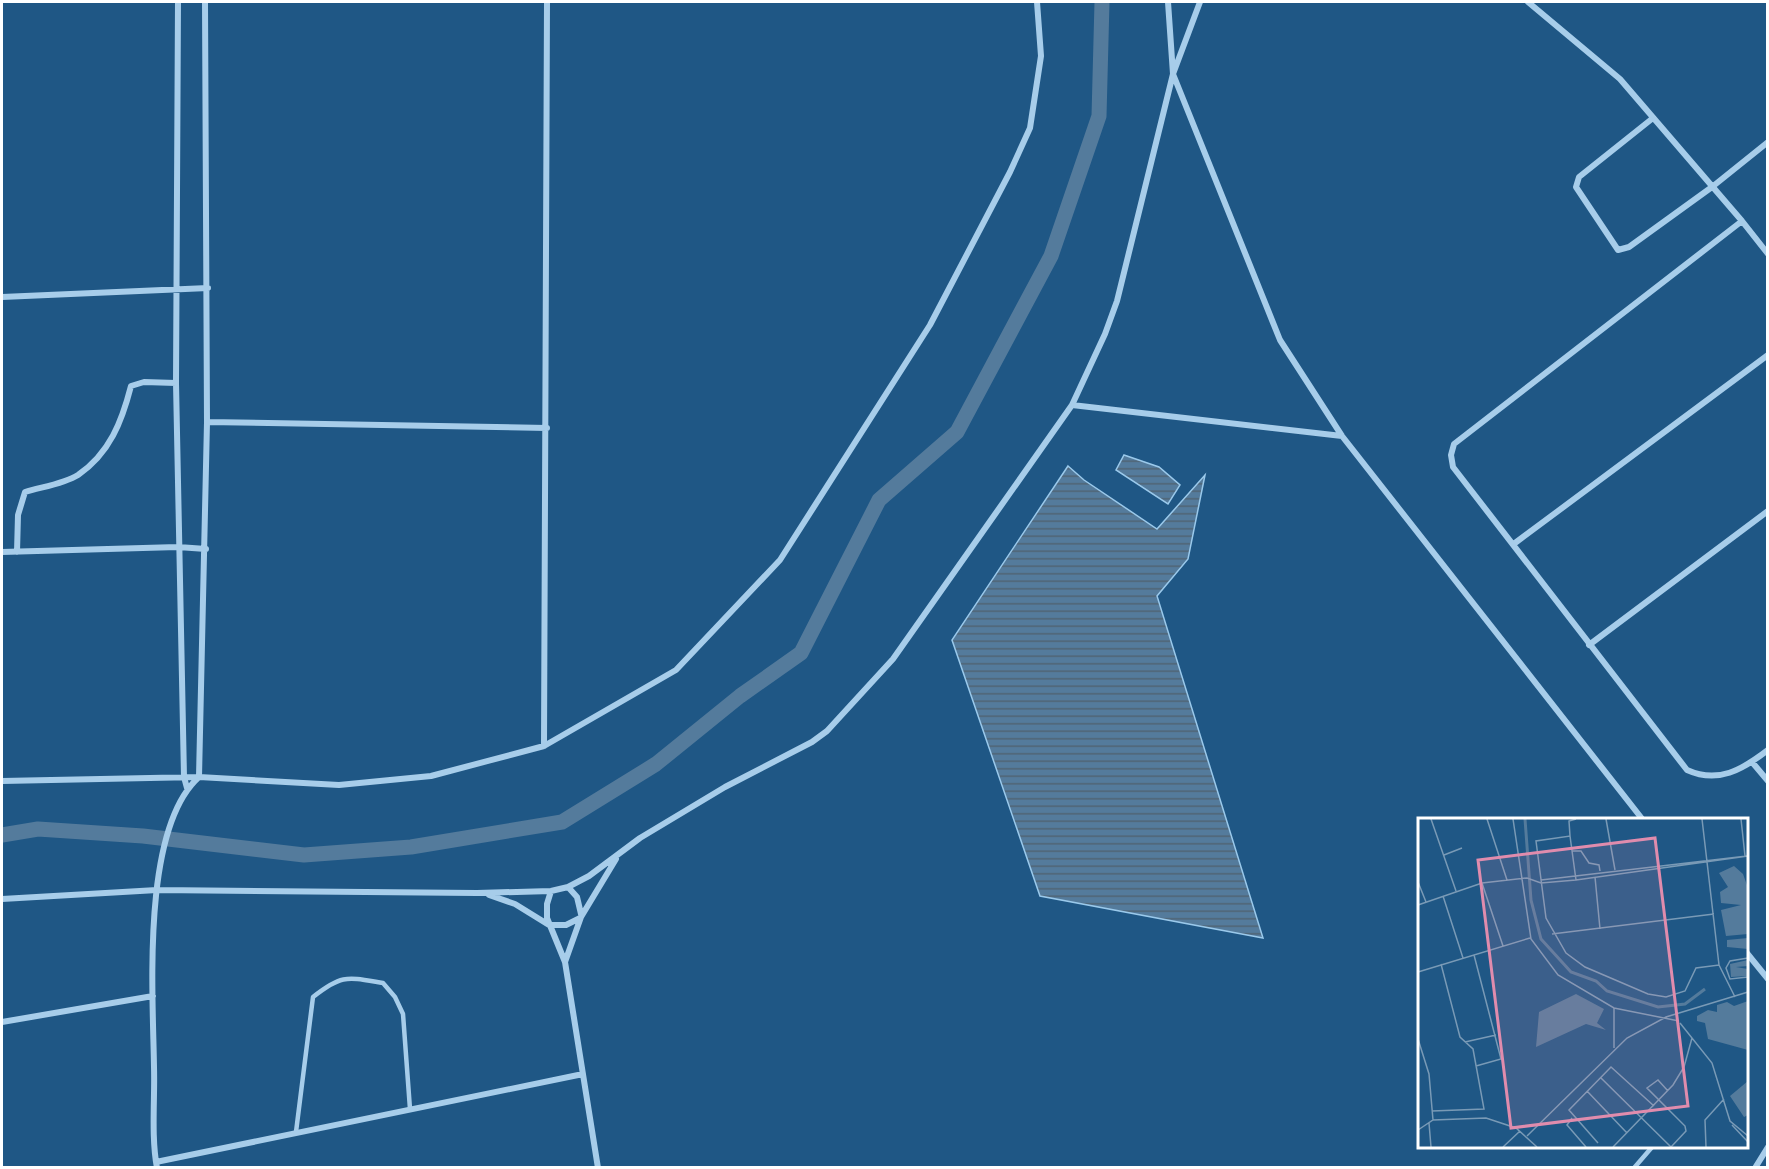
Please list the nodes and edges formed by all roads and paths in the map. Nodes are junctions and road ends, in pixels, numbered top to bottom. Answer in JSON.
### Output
{"nodes":[{"id":1,"x":178,"y":2,"type":"edge"},
{"id":2,"x":205,"y":2,"type":"edge"},
{"id":3,"x":547,"y":2,"type":"edge"},
{"id":4,"x":1037,"y":2,"type":"edge"},
{"id":5,"x":1168,"y":2,"type":"edge"},
{"id":6,"x":1200,"y":2,"type":"edge"},
{"id":7,"x":1528,"y":2,"type":"edge"},
{"id":8,"x":1173,"y":74,"type":"junction"},
{"id":9,"x":1653,"y":118,"type":"junction"},
{"id":10,"x":1767,"y":141,"type":"edge"},
{"id":11,"x":1712,"y":187,"type":"junction"},
{"id":12,"x":1742,"y":220,"type":"junction"},
{"id":13,"x":1767,"y":254,"type":"edge"},
{"id":14,"x":176,"y":288,"type":"junction"},
{"id":15,"x":208,"y":288,"type":"junction"},
{"id":16,"x":2,"y":297,"type":"edge"},
{"id":17,"x":1767,"y":356,"type":"edge"},
{"id":18,"x":176,"y":383,"type":"junction"},
{"id":19,"x":1072,"y":405,"type":"junction"},
{"id":20,"x":207,"y":422,"type":"junction"},
{"id":21,"x":547,"y":428,"type":"junction"},
{"id":22,"x":1342,"y":435,"type":"junction"},
{"id":23,"x":1767,"y":511,"type":"edge"},
{"id":24,"x":1515,"y":543,"type":"junction"},
{"id":25,"x":178,"y":547,"type":"junction"},
{"id":26,"x":206,"y":549,"type":"junction"},
{"id":27,"x":2,"y":552,"type":"edge"},
{"id":28,"x":17,"y":552,"type":"junction"},
{"id":29,"x":1589,"y":645,"type":"junction"},
{"id":30,"x":544,"y":746,"type":"junction"},
{"id":31,"x":1767,"y":750,"type":"edge"},
{"id":32,"x":1752,"y":762,"type":"junction"},
{"id":33,"x":184,"y":777,"type":"junction"},
{"id":34,"x":199,"y":777,"type":"junction"},
{"id":35,"x":2,"y":781,"type":"edge"},
{"id":36,"x":1767,"y":781,"type":"edge"},
{"id":37,"x":187,"y":788,"type":"junction"},
{"id":38,"x":1642,"y":818,"type":"edge"},
{"id":39,"x":620,"y":854,"type":"junction"},
{"id":40,"x":568,"y":887,"type":"junction"},
{"id":41,"x":157,"y":890,"type":"junction"},
{"id":42,"x":551,"y":891,"type":"junction"},
{"id":43,"x":477,"y":893,"type":"junction"},
{"id":44,"x":2,"y":899,"type":"edge"},
{"id":45,"x":581,"y":917,"type":"junction"},
{"id":46,"x":549,"y":925,"type":"junction"},
{"id":47,"x":1748,"y":955,"type":"edge"},
{"id":48,"x":565,"y":962,"type":"junction"},
{"id":49,"x":1767,"y":979,"type":"edge"},
{"id":50,"x":153,"y":996,"type":"junction"},
{"id":51,"x":2,"y":1022,"type":"edge"},
{"id":52,"x":583,"y":1074,"type":"junction"},
{"id":53,"x":410,"y":1109,"type":"junction"},
{"id":54,"x":296,"y":1132,"type":"junction"},
{"id":55,"x":1767,"y":1147,"type":"edge"},
{"id":56,"x":1651,"y":1148,"type":"edge"},
{"id":57,"x":156,"y":1165,"type":"edge"},
{"id":58,"x":598,"y":1167,"type":"edge"},
{"id":59,"x":1634,"y":1167,"type":"edge"},
{"id":60,"x":1755,"y":1167,"type":"edge"}],
"edges":[{"from":1,"to":14,"type":"street"},
{"from":2,"to":15,"type":"street"},
{"from":3,"to":21,"type":"street"},
{"from":4,"to":30,"type":"street"},
{"from":5,"to":8,"type":"street"},
{"from":6,"to":8,"type":"street"},
{"from":7,"to":9,"type":"street"},
{"from":8,"to":19,"type":"street"},
{"from":8,"to":22,"type":"street"},
{"from":9,"to":11,"type":"street"},
{"from":9,"to":11,"type":"street"},
{"from":10,"to":11,"type":"street"},
{"from":11,"to":12,"type":"street"},
{"from":12,"to":13,"type":"street"},
{"from":12,"to":24,"type":"street"},
{"from":14,"to":15,"type":"street"},
{"from":14,"to":16,"type":"street"},
{"from":14,"to":18,"type":"street"},
{"from":15,"to":20,"type":"street"},
{"from":17,"to":24,"type":"street"},
{"from":18,"to":25,"type":"street"},
{"from":18,"to":28,"type":"street"},
{"from":19,"to":22,"type":"street"},
{"from":19,"to":39,"type":"street"},
{"from":20,"to":21,"type":"street"},
{"from":20,"to":26,"type":"street"},
{"from":21,"to":30,"type":"street"},
{"from":22,"to":38,"type":"street"},
{"from":23,"to":29,"type":"street"},
{"from":24,"to":29,"type":"street"},
{"from":25,"to":26,"type":"street"},
{"from":25,"to":28,"type":"street"},
{"from":25,"to":33,"type":"street"},
{"from":26,"to":34,"type":"street"},
{"from":27,"to":28,"type":"street"},
{"from":29,"to":32,"type":"street"},
{"from":30,"to":34,"type":"street"},
{"from":31,"to":32,"type":"street"},
{"from":32,"to":36,"type":"street"},
{"from":33,"to":34,"type":"street"},
{"from":33,"to":35,"type":"street"},
{"from":33,"to":37,"type":"street"},
{"from":34,"to":37,"type":"street"},
{"from":37,"to":41,"type":"street"},
{"from":39,"to":40,"type":"street"},
{"from":39,"to":45,"type":"street"},
{"from":40,"to":42,"type":"street"},
{"from":40,"to":45,"type":"street"},
{"from":41,"to":43,"type":"street"},
{"from":41,"to":44,"type":"street"},
{"from":41,"to":50,"type":"street"},
{"from":42,"to":43,"type":"street"},
{"from":42,"to":46,"type":"street"},
{"from":43,"to":46,"type":"street"},
{"from":45,"to":46,"type":"street"},
{"from":45,"to":48,"type":"street"},
{"from":46,"to":48,"type":"street"},
{"from":47,"to":49,"type":"street"},
{"from":48,"to":52,"type":"street"},
{"from":50,"to":51,"type":"street"},
{"from":50,"to":57,"type":"street"},
{"from":52,"to":53,"type":"street"},
{"from":52,"to":58,"type":"street"},
{"from":53,"to":54,"type":"street"},
{"from":53,"to":54,"type":"lane"},
{"from":54,"to":57,"type":"street"},
{"from":55,"to":60,"type":"street"},
{"from":56,"to":59,"type":"lane"}]}
